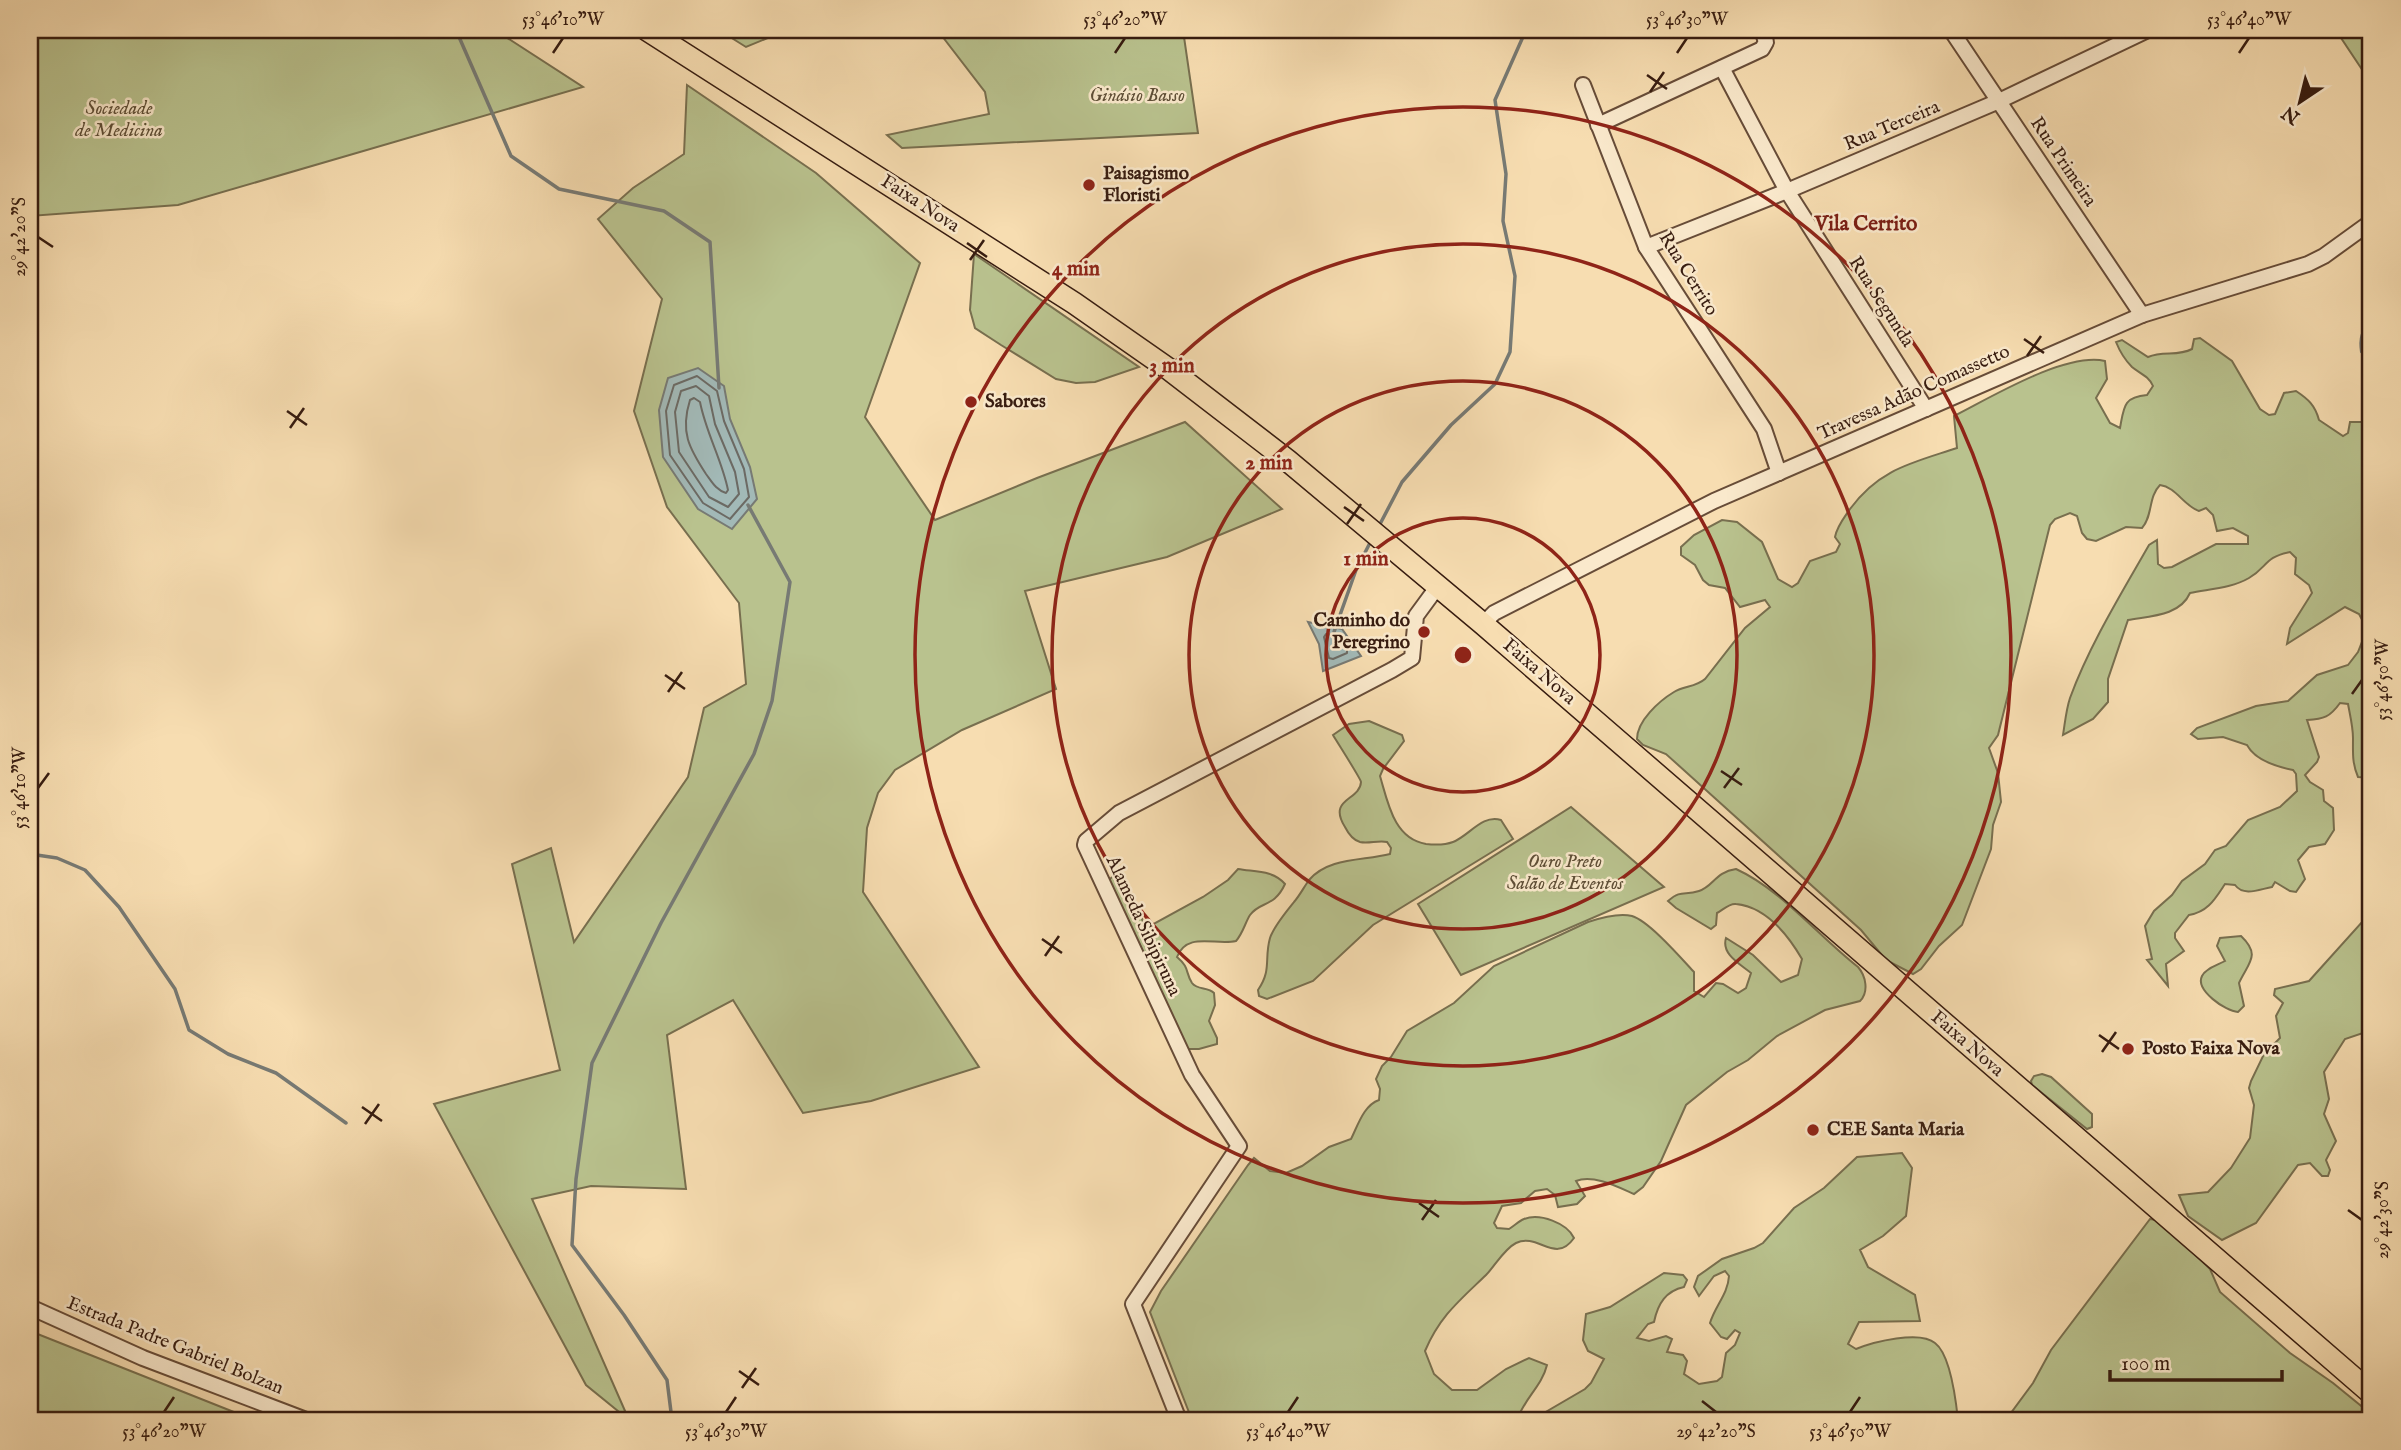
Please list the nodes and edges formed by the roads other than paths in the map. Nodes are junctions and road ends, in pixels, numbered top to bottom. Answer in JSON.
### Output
{"nodes":[{"id":1,"x":647,"y":30,"type":"edge"},
{"id":2,"x":1951,"y":30,"type":"edge"},
{"id":3,"x":2148,"y":30,"type":"edge"},
{"id":4,"x":1764,"y":36,"type":"edge"},
{"id":5,"x":1722,"y":68,"type":"junction"},
{"id":6,"x":1583,"y":85,"type":"dead end"},
{"id":7,"x":1999,"y":101,"type":"junction"},
{"id":8,"x":1598,"y":125,"type":"junction"},
{"id":9,"x":1787,"y":191,"type":"junction"},
{"id":10,"x":2371,"y":222,"type":"edge"},
{"id":11,"x":1646,"y":247,"type":"junction"},
{"id":12,"x":2142,"y":315,"type":"junction"},
{"id":13,"x":1926,"y":409,"type":"junction"},
{"id":14,"x":1779,"y":473,"type":"junction"},
{"id":15,"x":1438,"y":586,"type":"junction"},
{"id":16,"x":1483,"y":624,"type":"junction"},
{"id":17,"x":30,"y":1307,"type":"edge"},
{"id":18,"x":2371,"y":1393,"type":"edge"},
{"id":19,"x":306,"y":1420,"type":"edge"},
{"id":20,"x":1179,"y":1420,"type":"edge"}],
"edges":[{"from":1,"to":15,"type":"highway","name":"Faixa Nova"},
{"from":2,"to":7,"type":"street","name":"Rua Primeira"},
{"from":3,"to":7,"type":"street","name":"Rua Terceira"},
{"from":4,"to":5,"type":"street"},
{"from":5,"to":8,"type":"street"},
{"from":5,"to":9,"type":"street","name":"Rua Segunda"},
{"from":6,"to":8,"type":"street","name":"Rua Cerrito"},
{"from":7,"to":9,"type":"street","name":"Rua Terceira"},
{"from":7,"to":12,"type":"street","name":"Rua Primeira"},
{"from":8,"to":11,"type":"street","name":"Rua Cerrito"},
{"from":9,"to":11,"type":"street","name":"Rua Terceira"},
{"from":9,"to":13,"type":"street","name":"Rua Segunda"},
{"from":10,"to":12,"type":"street","name":"Travessa Adão Comassetto"},
{"from":11,"to":14,"type":"street","name":"Rua Cerrito"},
{"from":12,"to":13,"type":"street","name":"Travessa Adão Comassetto"},
{"from":13,"to":14,"type":"street","name":"Travessa Adão Comassetto"},
{"from":14,"to":16,"type":"street","name":"Travessa Adão Comassetto"},
{"from":15,"to":16,"type":"highway","name":"Faixa Nova"},
{"from":15,"to":20,"type":"street","name":"Alameda Sibipiruna"},
{"from":16,"to":18,"type":"highway","name":"Faixa Nova"},
{"from":17,"to":19,"type":"street","name":"Estrada Padre Gabriel Bolzan"}]}
